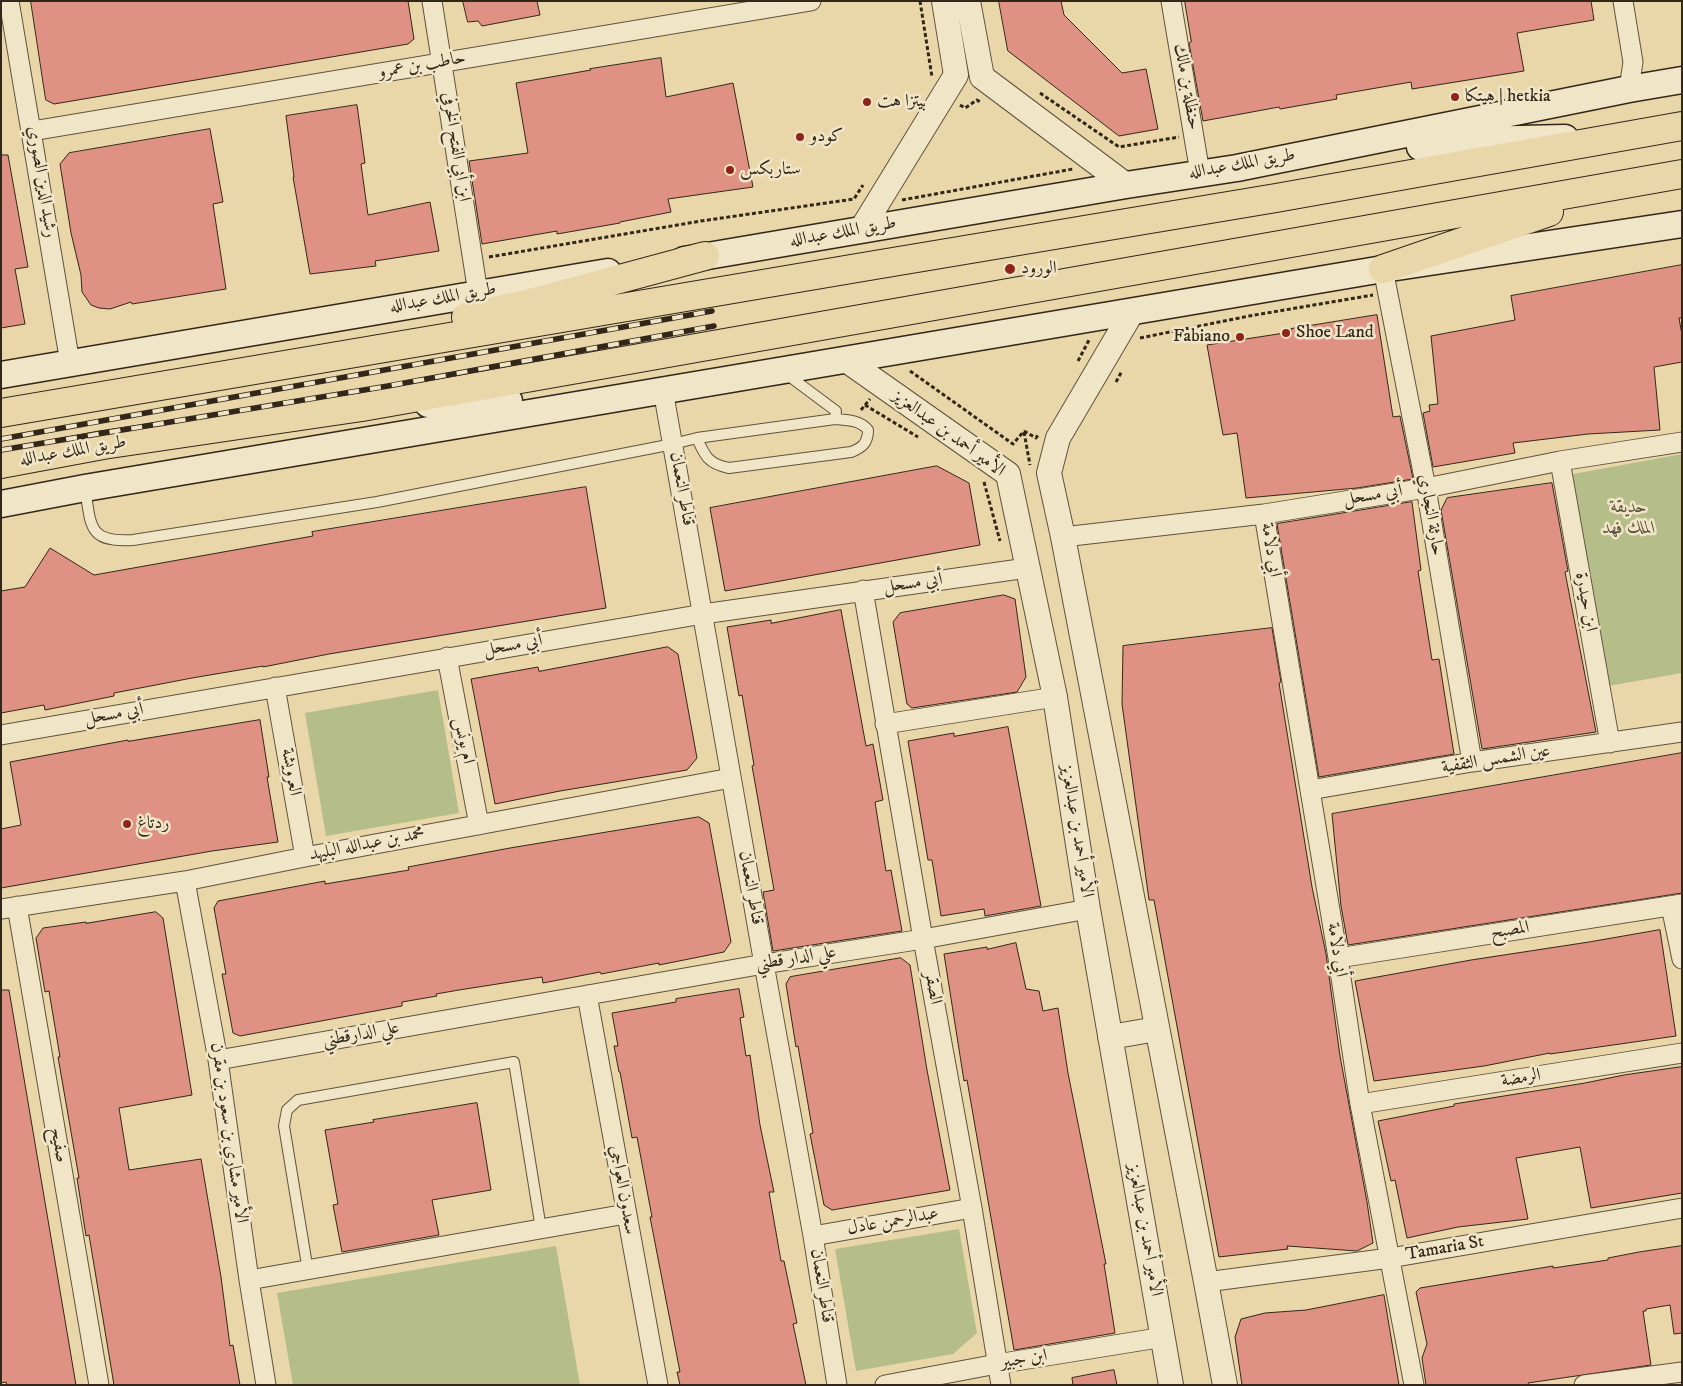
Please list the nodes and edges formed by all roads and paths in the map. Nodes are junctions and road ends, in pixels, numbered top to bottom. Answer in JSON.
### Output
{"nodes":[{"id":1,"x":10,"y":1,"type":"edge"},
{"id":2,"x":432,"y":1,"type":"edge"},
{"id":3,"x":811,"y":1,"type":"edge"},
{"id":4,"x":920,"y":1,"type":"edge"},
{"id":5,"x":944,"y":1,"type":"edge"},
{"id":6,"x":968,"y":1,"type":"edge"},
{"id":7,"x":1171,"y":1,"type":"edge"},
{"id":8,"x":1623,"y":1,"type":"edge"},
{"id":9,"x":722,"y":8,"type":"edge"},
{"id":10,"x":442,"y":62,"type":"junction"},
{"id":11,"x":932,"y":78,"type":"dead end"},
{"id":12,"x":1682,"y":80,"type":"edge"},
{"id":13,"x":1629,"y":89,"type":"junction"},
{"id":14,"x":1035,"y":90,"type":"dead end"},
{"id":15,"x":958,"y":104,"type":"dead end"},
{"id":16,"x":985,"y":106,"type":"dead end"},
{"id":17,"x":1682,"y":126,"type":"edge"},
{"id":18,"x":32,"y":131,"type":"junction"},
{"id":19,"x":1194,"y":134,"type":"junction"},
{"id":20,"x":1614,"y":138,"type":"junction"},
{"id":21,"x":1066,"y":163,"type":"dead end"},
{"id":22,"x":1237,"y":168,"type":"junction"},
{"id":23,"x":1200,"y":173,"type":"junction"},
{"id":24,"x":1682,"y":175,"type":"edge"},
{"id":25,"x":868,"y":178,"type":"dead end"},
{"id":26,"x":1126,"y":184,"type":"junction"},
{"id":27,"x":902,"y":200,"type":"dead end"},
{"id":28,"x":1682,"y":224,"type":"edge"},
{"id":29,"x":861,"y":230,"type":"junction"},
{"id":30,"x":705,"y":256,"type":"junction"},
{"id":31,"x":473,"y":260,"type":"junction"},
{"id":32,"x":1385,"y":281,"type":"junction"},
{"id":33,"x":478,"y":293,"type":"junction"},
{"id":34,"x":1132,"y":312,"type":"junction"},
{"id":35,"x":1137,"y":338,"type":"dead end"},
{"id":36,"x":339,"y":356,"type":"junction"},
{"id":37,"x":846,"y":360,"type":"junction"},
{"id":38,"x":70,"y":363,"type":"junction"},
{"id":39,"x":904,"y":366,"type":"dead end"},
{"id":40,"x":1123,"y":369,"type":"dead end"},
{"id":41,"x":782,"y":371,"type":"junction"},
{"id":42,"x":1,"y":374,"type":"edge"},
{"id":43,"x":1114,"y":384,"type":"dead end"},
{"id":44,"x":664,"y":390,"type":"junction"},
{"id":45,"x":875,"y":393,"type":"dead end"},
{"id":46,"x":615,"y":397,"type":"junction"},
{"id":47,"x":865,"y":405,"type":"junction"},
{"id":48,"x":362,"y":407,"type":"junction"},
{"id":49,"x":1,"y":414,"type":"edge"},
{"id":50,"x":835,"y":419,"type":"junction"},
{"id":51,"x":853,"y":421,"type":"junction"},
{"id":52,"x":698,"y":438,"type":"junction"},
{"id":53,"x":924,"y":440,"type":"dead end"},
{"id":54,"x":1682,"y":442,"type":"edge"},
{"id":55,"x":673,"y":444,"type":"junction"},
{"id":56,"x":1560,"y":461,"type":"junction"},
{"id":57,"x":1,"y":464,"type":"edge"},
{"id":58,"x":1030,"y":465,"type":"dead end"},
{"id":59,"x":982,"y":476,"type":"dead end"},
{"id":60,"x":85,"y":488,"type":"junction"},
{"id":61,"x":1426,"y":488,"type":"junction"},
{"id":62,"x":1,"y":504,"type":"edge"},
{"id":63,"x":1264,"y":514,"type":"junction"},
{"id":64,"x":1063,"y":537,"type":"junction"},
{"id":65,"x":1017,"y":569,"type":"junction"},
{"id":66,"x":863,"y":590,"type":"junction"},
{"id":67,"x":703,"y":614,"type":"junction"},
{"id":68,"x":447,"y":658,"type":"junction"},
{"id":69,"x":275,"y":687,"type":"junction"},
{"id":70,"x":1056,"y":697,"type":"junction"},
{"id":71,"x":885,"y":724,"type":"junction"},
{"id":72,"x":1682,"y":732,"type":"edge"},
{"id":73,"x":1,"y":735,"type":"edge"},
{"id":74,"x":1610,"y":743,"type":"junction"},
{"id":75,"x":1472,"y":762,"type":"junction"},
{"id":76,"x":732,"y":778,"type":"junction"},
{"id":77,"x":1310,"y":790,"type":"junction"},
{"id":78,"x":479,"y":824,"type":"junction"},
{"id":79,"x":306,"y":857,"type":"junction"},
{"id":80,"x":185,"y":881,"type":"junction"},
{"id":81,"x":1676,"y":905,"type":"edge"},
{"id":82,"x":9,"y":907,"type":"edge"},
{"id":83,"x":1088,"y":910,"type":"junction"},
{"id":84,"x":923,"y":939,"type":"junction"},
{"id":85,"x":1338,"y":958,"type":"junction"},
{"id":86,"x":1682,"y":959,"type":"edge"},
{"id":87,"x":764,"y":964,"type":"junction"},
{"id":88,"x":587,"y":995,"type":"junction"},
{"id":89,"x":504,"y":1011,"type":"joint"},
{"id":90,"x":1158,"y":1029,"type":"junction"},
{"id":91,"x":1110,"y":1038,"type":"junction"},
{"id":92,"x":1682,"y":1053,"type":"edge"},
{"id":93,"x":218,"y":1060,"type":"junction"},
{"id":94,"x":1360,"y":1104,"type":"junction"},
{"id":95,"x":972,"y":1208,"type":"junction"},
{"id":96,"x":1682,"y":1208,"type":"edge"},
{"id":97,"x":626,"y":1214,"type":"junction"},
{"id":98,"x":541,"y":1229,"type":"junction"},
{"id":99,"x":813,"y":1236,"type":"junction"},
{"id":100,"x":1390,"y":1258,"type":"junction"},
{"id":101,"x":308,"y":1271,"type":"junction"},
{"id":102,"x":249,"y":1280,"type":"junction"},
{"id":103,"x":1206,"y":1282,"type":"junction"},
{"id":104,"x":1164,"y":1337,"type":"junction"},
{"id":105,"x":997,"y":1364,"type":"junction"},
{"id":106,"x":1682,"y":1372,"type":"edge"},
{"id":107,"x":99,"y":1385,"type":"edge"},
{"id":108,"x":266,"y":1385,"type":"edge"},
{"id":109,"x":658,"y":1385,"type":"edge"},
{"id":110,"x":837,"y":1385,"type":"edge"},
{"id":111,"x":885,"y":1385,"type":"edge"},
{"id":112,"x":1001,"y":1385,"type":"edge"},
{"id":113,"x":1172,"y":1385,"type":"edge"},
{"id":114,"x":1225,"y":1385,"type":"edge"},
{"id":115,"x":1414,"y":1385,"type":"edge"},
{"id":116,"x":1584,"y":1385,"type":"edge"}],
"edges":[{"from":1,"to":18,"type":"street","name":"رشيد الدين الصوري"},
{"from":2,"to":10,"type":"street","name":"ابن أبي الفتح الخرفي"},
{"from":3,"to":9,"type":"street","name":"حاطب بن عمرو"},
{"from":4,"to":11,"type":"path"},
{"from":5,"to":29,"type":"street"},
{"from":6,"to":26,"type":"street"},
{"from":7,"to":19,"type":"street","name":"حنظلة بن مالك"},
{"from":8,"to":13,"type":"street"},
{"from":9,"to":10,"type":"street","name":"حاطب بن عمرو"},
{"from":10,"to":18,"type":"street","name":"حاطب بن عمرو"},
{"from":10,"to":31,"type":"street","name":"ابن أبي الفتح الخرفي"},
{"from":12,"to":13,"type":"main road","name":"طريق الملك عبدالله"},
{"from":13,"to":22,"type":"main road","name":"طريق الملك عبدالله"},
{"from":14,"to":19,"type":"path"},
{"from":15,"to":16,"type":"path"},
{"from":17,"to":20,"type":"highway","name":"طريق الملك عبدالله"},
{"from":18,"to":38,"type":"street","name":"رشيد الدين الصوري"},
{"from":19,"to":23,"type":"street","name":"حنظلة بن مالك"},
{"from":20,"to":22,"type":"main road"},
{"from":20,"to":36,"type":"highway","name":"طريق الملك عبدالله"},
{"from":21,"to":27,"type":"path"},
{"from":22,"to":23,"type":"main road","name":"طريق الملك عبدالله"},
{"from":23,"to":26,"type":"main road","name":"طريق الملك عبدالله"},
{"from":24,"to":32,"type":"highway"},
{"from":24,"to":48,"type":"highway","name":"طريق الملك عبدالله"},
{"from":25,"to":31,"type":"path"},
{"from":26,"to":29,"type":"main road","name":"طريق الملك عبدالله"},
{"from":28,"to":32,"type":"main road"},
{"from":29,"to":30,"type":"main road","name":"طريق الملك عبدالله"},
{"from":30,"to":33,"type":"main road","name":"طريق الملك عبدالله"},
{"from":30,"to":36,"type":"highway"},
{"from":31,"to":33,"type":"street","name":"ابن أبي الفتح الخرفي"},
{"from":32,"to":34,"type":"main road"},
{"from":32,"to":35,"type":"path"},
{"from":32,"to":61,"type":"street","name":"حارثة النجاري"},
{"from":33,"to":38,"type":"main road","name":"طريق الملك عبدالله"},
{"from":34,"to":37,"type":"main road"},
{"from":34,"to":64,"type":"street"},
{"from":36,"to":49,"type":"highway","name":"طريق الملك عبدالله"},
{"from":37,"to":41,"type":"main road"},
{"from":37,"to":65,"type":"street","name":"الأمير أحمد بن عبدالعزيز"},
{"from":38,"to":42,"type":"main road","name":"طريق الملك عبدالله"},
{"from":39,"to":58,"type":"path"},
{"from":40,"to":43,"type":"path"},
{"from":41,"to":44,"type":"main road"},
{"from":41,"to":50,"type":"lane"},
{"from":44,"to":46,"type":"main road"},
{"from":44,"to":55,"type":"street","name":"قناطر النعمان"},
{"from":45,"to":47,"type":"path"},
{"from":46,"to":48,"type":"main road"},
{"from":46,"to":60,"type":"main road"},
{"from":47,"to":51,"type":"path"},
{"from":47,"to":53,"type":"path"},
{"from":48,"to":57,"type":"highway","name":"طريق الملك عبدالله"},
{"from":50,"to":51,"type":"lane"},
{"from":50,"to":52,"type":"lane"},
{"from":51,"to":52,"type":"lane"},
{"from":52,"to":55,"type":"lane"},
{"from":54,"to":56,"type":"street","name":"أبي مسحل"},
{"from":55,"to":60,"type":"lane"},
{"from":55,"to":67,"type":"street","name":"قناطر النعمان"},
{"from":56,"to":61,"type":"street","name":"أبي مسحل"},
{"from":56,"to":74,"type":"street","name":"ابن حيدرة"},
{"from":59,"to":65,"type":"path"},
{"from":60,"to":62,"type":"main road"},
{"from":61,"to":63,"type":"street","name":"أبي مسحل"},
{"from":61,"to":75,"type":"street","name":"حارثة النجاري"},
{"from":63,"to":64,"type":"street","name":"أبي مسحل"},
{"from":63,"to":77,"type":"street","name":"أبي دلامة"},
{"from":64,"to":90,"type":"street"},
{"from":65,"to":66,"type":"street","name":"أبي مسحل"},
{"from":65,"to":70,"type":"street","name":"الأمير أحمد بن عبدالعزيز"},
{"from":66,"to":67,"type":"street","name":"أبي مسحل"},
{"from":66,"to":71,"type":"street","name":"الصقر"},
{"from":67,"to":68,"type":"street","name":"أبي مسحل"},
{"from":67,"to":76,"type":"street","name":"قناطر النعمان"},
{"from":68,"to":69,"type":"street","name":"أبي مسحل"},
{"from":68,"to":78,"type":"street","name":"ام يونس"},
{"from":69,"to":73,"type":"street","name":"أبي مسحل"},
{"from":69,"to":79,"type":"street","name":"العرويشة"},
{"from":70,"to":71,"type":"street"},
{"from":70,"to":83,"type":"street","name":"الأمير أحمد بن عبدالعزيز"},
{"from":71,"to":84,"type":"street","name":"الصقر"},
{"from":72,"to":74,"type":"street","name":"عين الشمس الثقفية"},
{"from":74,"to":75,"type":"street","name":"عين الشمس الثقفية"},
{"from":75,"to":77,"type":"street","name":"عين الشمس الثقفية"},
{"from":76,"to":78,"type":"street","name":"محمد بن عبدالله البليهد"},
{"from":76,"to":87,"type":"street","name":"قناطر النعمان"},
{"from":77,"to":85,"type":"street","name":"أبي دلامة"},
{"from":78,"to":79,"type":"street","name":"محمد بن عبدالله البليهد"},
{"from":79,"to":80,"type":"street","name":"محمد بن عبدالله البليهد"},
{"from":80,"to":82,"type":"street","name":"محمد بن عبدالله البليهد"},
{"from":80,"to":93,"type":"street","name":"الأمير مشاري بن سعود بن مقرن"},
{"from":81,"to":85,"type":"street","name":"المصبح"},
{"from":81,"to":86,"type":"street"},
{"from":82,"to":107,"type":"street","name":"صفيح"},
{"from":83,"to":84,"type":"street","name":"علي الدار قطني"},
{"from":83,"to":91,"type":"street","name":"الأمير أحمد بن عبدالعزيز"},
{"from":84,"to":87,"type":"street","name":"علي الدار قطني"},
{"from":84,"to":95,"type":"street","name":"الصقر"},
{"from":85,"to":94,"type":"street","name":"أبي دلامة"},
{"from":87,"to":88,"type":"street","name":"علي الدار قطني"},
{"from":87,"to":99,"type":"street","name":"قناطر النعمان"},
{"from":88,"to":89,"type":"street","name":"علي الدار قطني"},
{"from":88,"to":97,"type":"street","name":"سعدون العواجي"},
{"from":89,"to":93,"type":"street","name":"علي الدارقطني"},
{"from":90,"to":91,"type":"street"},
{"from":90,"to":103,"type":"street"},
{"from":91,"to":104,"type":"street","name":"الأمير أحمد بن عبدالعزيز"},
{"from":92,"to":94,"type":"street","name":"الرمضة"},
{"from":93,"to":102,"type":"street","name":"الأمير مشاري بن سعود بن مقرن"},
{"from":94,"to":100,"type":"street","name":"أبي دلامة"},
{"from":95,"to":99,"type":"street","name":"عبدالرحمن عادل"},
{"from":95,"to":105,"type":"street","name":"الصقر"},
{"from":96,"to":100,"type":"street","name":"Tamaria St"},
{"from":97,"to":98,"type":"street"},
{"from":97,"to":109,"type":"street","name":"سعدون العواجي"},
{"from":98,"to":101,"type":"street"},
{"from":98,"to":101,"type":"lane"},
{"from":99,"to":110,"type":"street","name":"قناطر النعمان"},
{"from":100,"to":103,"type":"street","name":"Tamaria St"},
{"from":100,"to":115,"type":"street","name":"أبي دلامة"},
{"from":101,"to":102,"type":"street"},
{"from":102,"to":108,"type":"street","name":"الأمير مشاري بن سعود بن مقرن"},
{"from":103,"to":114,"type":"street"},
{"from":104,"to":105,"type":"street","name":"ابن جبير"},
{"from":104,"to":113,"type":"street","name":"الأمير أحمد بن عبدالعزيز"},
{"from":105,"to":111,"type":"street","name":"ابن جبير"},
{"from":105,"to":112,"type":"street","name":"الصقر"},
{"from":106,"to":116,"type":"street"}]}
